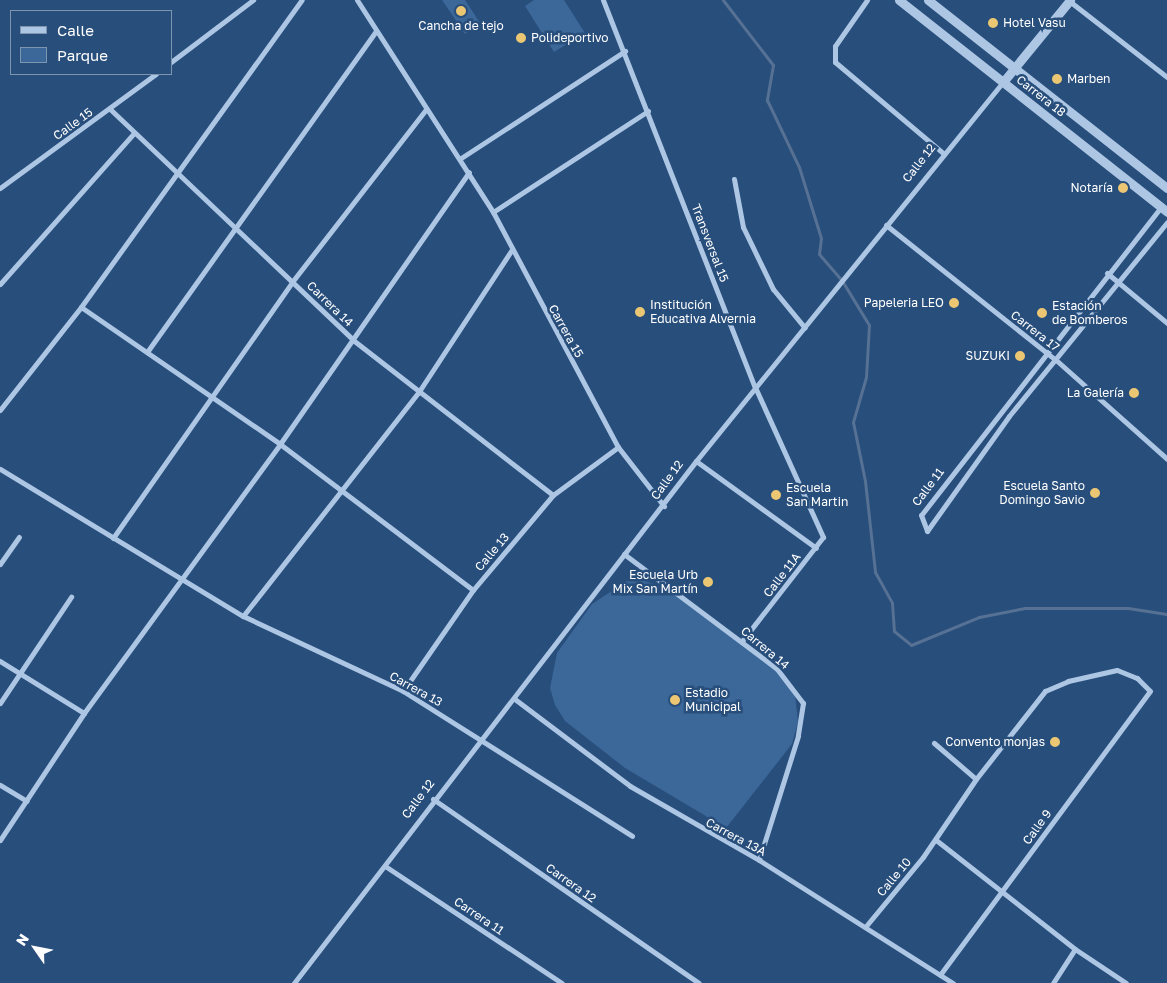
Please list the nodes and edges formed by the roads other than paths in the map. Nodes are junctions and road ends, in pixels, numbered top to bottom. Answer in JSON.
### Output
{"nodes":[{"id":1,"x":253,"y":0,"type":"edge"},
{"id":2,"x":302,"y":0,"type":"edge"},
{"id":3,"x":357,"y":0,"type":"edge"},
{"id":4,"x":603,"y":0,"type":"edge"},
{"id":5,"x":867,"y":0,"type":"edge"},
{"id":6,"x":899,"y":0,"type":"edge"},
{"id":7,"x":928,"y":0,"type":"edge"},
{"id":8,"x":1069,"y":0,"type":"edge"},
{"id":9,"x":376,"y":31,"type":"junction"},
{"id":10,"x":625,"y":52,"type":"junction"},
{"id":11,"x":172,"y":61,"type":"edge"},
{"id":12,"x":1015,"y":68,"type":"junction"},
{"id":13,"x":155,"y":75,"type":"edge"},
{"id":14,"x":1167,"y":77,"type":"edge"},
{"id":15,"x":1003,"y":82,"type":"junction"},
{"id":16,"x":110,"y":109,"type":"junction"},
{"id":17,"x":426,"y":109,"type":"junction"},
{"id":18,"x":648,"y":111,"type":"junction"},
{"id":19,"x":134,"y":133,"type":"junction"},
{"id":20,"x":943,"y":153,"type":"junction"},
{"id":21,"x":461,"y":158,"type":"junction"},
{"id":22,"x":469,"y":172,"type":"junction"},
{"id":23,"x":176,"y":174,"type":"junction"},
{"id":24,"x":734,"y":179,"type":"dead end"},
{"id":25,"x":0,"y":188,"type":"edge"},
{"id":26,"x":1167,"y":188,"type":"edge"},
{"id":27,"x":1167,"y":199,"type":"edge"},
{"id":28,"x":1164,"y":209,"type":"edge"},
{"id":29,"x":493,"y":212,"type":"junction"},
{"id":30,"x":1167,"y":222,"type":"edge"},
{"id":31,"x":886,"y":225,"type":"junction"},
{"id":32,"x":232,"y":229,"type":"junction"},
{"id":33,"x":511,"y":251,"type":"junction"},
{"id":34,"x":1107,"y":273,"type":"junction"},
{"id":35,"x":292,"y":282,"type":"junction"},
{"id":36,"x":1120,"y":283,"type":"junction"},
{"id":37,"x":0,"y":284,"type":"edge"},
{"id":38,"x":81,"y":308,"type":"junction"},
{"id":39,"x":1167,"y":323,"type":"edge"},
{"id":40,"x":805,"y":328,"type":"junction"},
{"id":41,"x":353,"y":340,"type":"junction"},
{"id":42,"x":147,"y":352,"type":"junction"},
{"id":43,"x":1044,"y":352,"type":"junction"},
{"id":44,"x":1056,"y":360,"type":"junction"},
{"id":45,"x":755,"y":386,"type":"junction"},
{"id":46,"x":418,"y":393,"type":"junction"},
{"id":47,"x":212,"y":398,"type":"junction"},
{"id":48,"x":0,"y":410,"type":"edge"},
{"id":49,"x":1001,"y":410,"type":"junction"},
{"id":50,"x":1009,"y":416,"type":"junction"},
{"id":51,"x":985,"y":432,"type":"junction"},
{"id":52,"x":992,"y":438,"type":"junction"},
{"id":53,"x":280,"y":444,"type":"junction"},
{"id":54,"x":618,"y":447,"type":"junction"},
{"id":55,"x":1167,"y":459,"type":"edge"},
{"id":56,"x":696,"y":461,"type":"junction"},
{"id":57,"x":0,"y":470,"type":"edge"},
{"id":58,"x":340,"y":494,"type":"junction"},
{"id":59,"x":553,"y":495,"type":"junction"},
{"id":60,"x":664,"y":506,"type":"junction"},
{"id":61,"x":815,"y":518,"type":"joint"},
{"id":62,"x":19,"y":537,"type":"dead end"},
{"id":63,"x":112,"y":538,"type":"junction"},
{"id":64,"x":816,"y":548,"type":"junction"},
{"id":65,"x":624,"y":554,"type":"junction"},
{"id":66,"x":0,"y":564,"type":"edge"},
{"id":67,"x":178,"y":581,"type":"junction"},
{"id":68,"x":473,"y":590,"type":"junction"},
{"id":69,"x":71,"y":596,"type":"dead end"},
{"id":70,"x":244,"y":616,"type":"junction"},
{"id":71,"x":742,"y":641,"type":"junction"},
{"id":72,"x":0,"y":661,"type":"edge"},
{"id":73,"x":19,"y":673,"type":"junction"},
{"id":74,"x":404,"y":691,"type":"junction"},
{"id":75,"x":1150,"y":691,"type":"joint"},
{"id":76,"x":516,"y":700,"type":"junction"},
{"id":77,"x":0,"y":703,"type":"edge"},
{"id":78,"x":84,"y":713,"type":"junction"},
{"id":79,"x":483,"y":741,"type":"junction"},
{"id":80,"x":934,"y":743,"type":"dead end"},
{"id":81,"x":976,"y":779,"type":"junction"},
{"id":82,"x":0,"y":785,"type":"edge"},
{"id":83,"x":432,"y":799,"type":"junction"},
{"id":84,"x":27,"y":801,"type":"junction"},
{"id":85,"x":632,"y":836,"type":"dead end"},
{"id":86,"x":0,"y":840,"type":"edge"},
{"id":87,"x":936,"y":840,"type":"junction"},
{"id":88,"x":760,"y":860,"type":"junction"},
{"id":89,"x":385,"y":866,"type":"junction"},
{"id":90,"x":1001,"y":893,"type":"junction"},
{"id":91,"x":866,"y":926,"type":"junction"},
{"id":92,"x":1075,"y":949,"type":"junction"},
{"id":93,"x":940,"y":975,"type":"junction"},
{"id":94,"x":294,"y":983,"type":"edge"},
{"id":95,"x":562,"y":983,"type":"edge"},
{"id":96,"x":699,"y":983,"type":"edge"},
{"id":97,"x":953,"y":983,"type":"edge"},
{"id":98,"x":1053,"y":983,"type":"edge"},
{"id":99,"x":1126,"y":983,"type":"edge"}],
"edges":[{"from":1,"to":11,"type":"street"},
{"from":2,"to":23,"type":"street"},
{"from":3,"to":9,"type":"street"},
{"from":4,"to":10,"type":"street","name":"Transversal 15"},
{"from":5,"to":20,"type":"street"},
{"from":6,"to":15,"type":"street","name":"Carrera 18"},
{"from":7,"to":12,"type":"street","name":"Carrera 18"},
{"from":8,"to":12,"type":"street","name":"Calle 12"},
{"from":8,"to":14,"type":"street"},
{"from":9,"to":17,"type":"street","name":"Carrera 15"},
{"from":9,"to":32,"type":"street"},
{"from":10,"to":18,"type":"street","name":"Transversal 15"},
{"from":10,"to":21,"type":"street"},
{"from":12,"to":15,"type":"street","name":"Calle 12"},
{"from":12,"to":26,"type":"street","name":"Carrera 18"},
{"from":13,"to":16,"type":"street","name":"Calle 15"},
{"from":15,"to":20,"type":"street","name":"Calle 12"},
{"from":15,"to":28,"type":"street","name":"Carrera 18"},
{"from":16,"to":19,"type":"street","name":"Carrera 14"},
{"from":16,"to":25,"type":"street","name":"Calle 15"},
{"from":17,"to":21,"type":"street","name":"Carrera 15"},
{"from":17,"to":35,"type":"street"},
{"from":18,"to":29,"type":"street"},
{"from":18,"to":45,"type":"street","name":"Transversal 15"},
{"from":19,"to":23,"type":"street","name":"Carrera 14"},
{"from":19,"to":37,"type":"street"},
{"from":20,"to":31,"type":"street","name":"Calle 12"},
{"from":21,"to":22,"type":"street","name":"Carrera 15"},
{"from":22,"to":29,"type":"street","name":"Carrera 15"},
{"from":22,"to":41,"type":"street"},
{"from":23,"to":32,"type":"street","name":"Carrera 14"},
{"from":23,"to":38,"type":"street"},
{"from":24,"to":40,"type":"street"},
{"from":27,"to":28,"type":"street","name":"Calle 11"},
{"from":28,"to":34,"type":"street","name":"Calle 11"},
{"from":29,"to":33,"type":"street","name":"Carrera 15"},
{"from":30,"to":36,"type":"street","name":"Calle 11"},
{"from":31,"to":40,"type":"street","name":"Calle 12"},
{"from":31,"to":43,"type":"street","name":"Carrera 17"},
{"from":32,"to":35,"type":"street","name":"Carrera 14"},
{"from":32,"to":42,"type":"street"},
{"from":33,"to":46,"type":"street"},
{"from":33,"to":54,"type":"street","name":"Carrera 15"},
{"from":34,"to":36,"type":"street"},
{"from":34,"to":43,"type":"street","name":"Calle 11"},
{"from":35,"to":41,"type":"street","name":"Carrera 14"},
{"from":35,"to":47,"type":"street"},
{"from":36,"to":39,"type":"street"},
{"from":36,"to":44,"type":"street","name":"Calle 11"},
{"from":38,"to":42,"type":"street"},
{"from":38,"to":48,"type":"street"},
{"from":40,"to":45,"type":"street","name":"Calle 12"},
{"from":41,"to":46,"type":"street","name":"Carrera 14"},
{"from":41,"to":53,"type":"street"},
{"from":42,"to":47,"type":"street"},
{"from":43,"to":44,"type":"street","name":"Carrera 17"},
{"from":43,"to":49,"type":"street","name":"Calle 11"},
{"from":44,"to":50,"type":"street","name":"Calle 11"},
{"from":44,"to":55,"type":"street","name":"Carrera 17"},
{"from":45,"to":56,"type":"street","name":"Calle 12"},
{"from":45,"to":61,"type":"street","name":"Transversal 15"},
{"from":46,"to":58,"type":"street"},
{"from":46,"to":59,"type":"street","name":"Carrera 14"},
{"from":47,"to":53,"type":"street"},
{"from":47,"to":63,"type":"street"},
{"from":49,"to":50,"type":"street"},
{"from":49,"to":51,"type":"street","name":"Calle 11"},
{"from":50,"to":52,"type":"street","name":"Calle 11"},
{"from":51,"to":52,"type":"street"},
{"from":51,"to":52,"type":"street","name":"Calle 11"},
{"from":53,"to":58,"type":"street"},
{"from":53,"to":67,"type":"street"},
{"from":54,"to":59,"type":"street","name":"Calle 13"},
{"from":54,"to":60,"type":"street","name":"Carrera 15"},
{"from":56,"to":60,"type":"street","name":"Calle 12"},
{"from":56,"to":64,"type":"street"},
{"from":57,"to":63,"type":"street","name":"Carrera 13"},
{"from":58,"to":68,"type":"street"},
{"from":58,"to":70,"type":"street"},
{"from":59,"to":68,"type":"street","name":"Calle 13"},
{"from":60,"to":65,"type":"street","name":"Calle 12"},
{"from":61,"to":64,"type":"street","name":"Calle 11A"},
{"from":62,"to":66,"type":"street"},
{"from":63,"to":67,"type":"street","name":"Carrera 13"},
{"from":64,"to":71,"type":"street","name":"Calle 11A"},
{"from":65,"to":71,"type":"street","name":"Carrera 14"},
{"from":65,"to":76,"type":"street","name":"Calle 12"},
{"from":67,"to":70,"type":"street","name":"Carrera 13"},
{"from":67,"to":78,"type":"street"},
{"from":68,"to":74,"type":"street","name":"Calle 13"},
{"from":69,"to":73,"type":"street"},
{"from":70,"to":74,"type":"street","name":"Carrera 13"},
{"from":71,"to":88,"type":"street","name":"Carrera 14"},
{"from":72,"to":73,"type":"street"},
{"from":73,"to":77,"type":"street"},
{"from":73,"to":78,"type":"street"},
{"from":74,"to":79,"type":"street","name":"Carrera 13"},
{"from":75,"to":81,"type":"street","name":"Calle 10"},
{"from":75,"to":90,"type":"street","name":"Calle 9"},
{"from":76,"to":79,"type":"street","name":"Calle 12"},
{"from":76,"to":88,"type":"street","name":"Carrera 13A"},
{"from":78,"to":84,"type":"street"},
{"from":79,"to":83,"type":"street","name":"Calle 12"},
{"from":79,"to":85,"type":"street","name":"Carrera 13"},
{"from":80,"to":81,"type":"street"},
{"from":81,"to":87,"type":"street","name":"Calle 10"},
{"from":82,"to":84,"type":"street"},
{"from":83,"to":89,"type":"street","name":"Calle 12"},
{"from":83,"to":96,"type":"street","name":"Carrera 12"},
{"from":84,"to":86,"type":"street"},
{"from":87,"to":90,"type":"street"},
{"from":87,"to":91,"type":"street","name":"Calle 10"},
{"from":88,"to":91,"type":"street","name":"Carrera 13A"},
{"from":89,"to":94,"type":"street","name":"Calle 12"},
{"from":89,"to":95,"type":"street","name":"Carrera 11"},
{"from":90,"to":92,"type":"street"},
{"from":90,"to":93,"type":"street","name":"Calle 9"},
{"from":91,"to":93,"type":"street","name":"Carrera 13A"},
{"from":92,"to":98,"type":"street"},
{"from":92,"to":99,"type":"street"},
{"from":93,"to":97,"type":"street","name":"Carrera 13A"}]}
